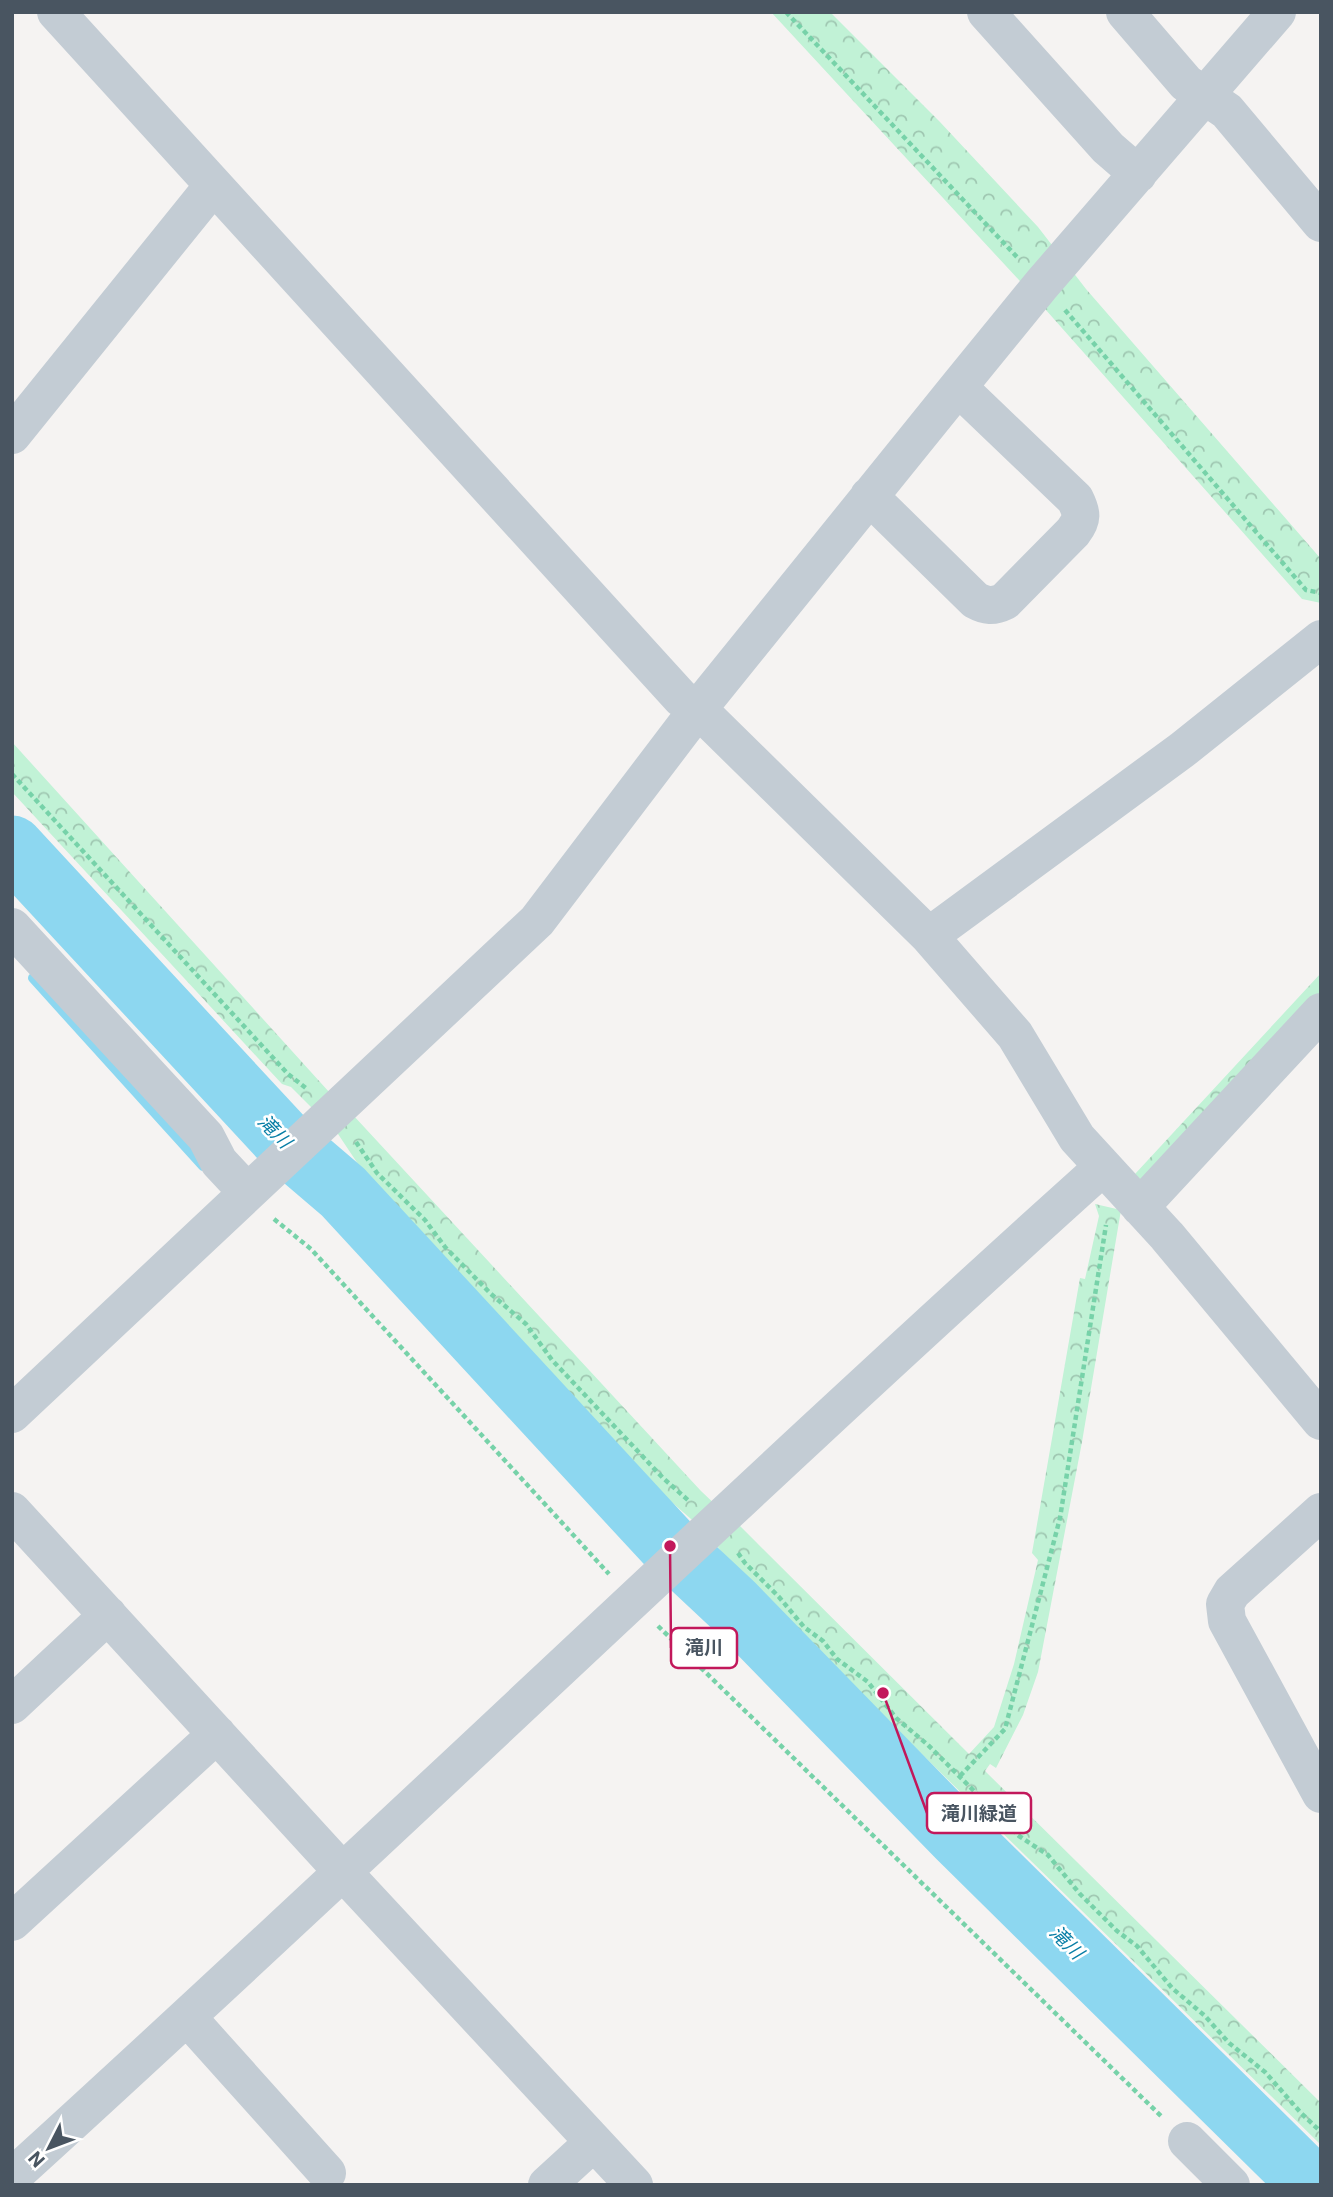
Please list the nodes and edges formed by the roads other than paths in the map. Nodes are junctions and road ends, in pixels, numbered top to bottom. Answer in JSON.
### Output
{"nodes":[{"id":1,"x":56,"y":12,"type":"edge"},
{"id":2,"x":986,"y":12,"type":"edge"},
{"id":3,"x":1125,"y":12,"type":"edge"},
{"id":4,"x":1278,"y":12,"type":"edge"},
{"id":5,"x":1205,"y":96,"type":"junction"},
{"id":6,"x":1138,"y":174,"type":"junction"},
{"id":7,"x":214,"y":186,"type":"junction"},
{"id":8,"x":1321,"y":223,"type":"edge"},
{"id":9,"x":958,"y":387,"type":"junction"},
{"id":10,"x":12,"y":435,"type":"edge"},
{"id":11,"x":869,"y":496,"type":"junction"},
{"id":12,"x":1321,"y":639,"type":"edge"},
{"id":13,"x":698,"y":709,"type":"junction"},
{"id":14,"x":12,"y":927,"type":"edge"},
{"id":15,"x":929,"y":936,"type":"junction"},
{"id":16,"x":1321,"y":1012,"type":"edge"},
{"id":17,"x":1102,"y":1167,"type":"junction"},
{"id":18,"x":252,"y":1187,"type":"junction"},
{"id":19,"x":1123,"y":1214,"type":"junction"},
{"id":20,"x":12,"y":1414,"type":"edge"},
{"id":21,"x":1321,"y":1421,"type":"edge"},
{"id":22,"x":12,"y":1510,"type":"edge"},
{"id":23,"x":1321,"y":1511,"type":"edge"},
{"id":24,"x":108,"y":1615,"type":"junction"},
{"id":25,"x":12,"y":1705,"type":"edge"},
{"id":26,"x":217,"y":1734,"type":"junction"},
{"id":27,"x":1321,"y":1794,"type":"edge"},
{"id":28,"x":342,"y":1871,"type":"junction"},
{"id":29,"x":12,"y":1922,"type":"edge"},
{"id":30,"x":188,"y":2018,"type":"junction"},
{"id":31,"x":1186,"y":2141,"type":"road end"},
{"id":32,"x":593,"y":2142,"type":"junction"},
{"id":33,"x":327,"y":2173,"type":"dead end"},
{"id":34,"x":12,"y":2177,"type":"edge"},
{"id":35,"x":547,"y":2185,"type":"edge"},
{"id":36,"x":634,"y":2185,"type":"edge"},
{"id":37,"x":1231,"y":2185,"type":"edge"}],
"edges":[{"from":1,"to":7,"type":"street"},
{"from":2,"to":6,"type":"street"},
{"from":3,"to":5,"type":"street"},
{"from":4,"to":5,"type":"street"},
{"from":5,"to":6,"type":"street"},
{"from":5,"to":8,"type":"street"},
{"from":6,"to":9,"type":"street"},
{"from":7,"to":10,"type":"street"},
{"from":7,"to":13,"type":"street"},
{"from":9,"to":11,"type":"street"},
{"from":9,"to":11,"type":"street"},
{"from":11,"to":13,"type":"street"},
{"from":12,"to":15,"type":"street"},
{"from":13,"to":15,"type":"street"},
{"from":13,"to":18,"type":"street"},
{"from":14,"to":18,"type":"street"},
{"from":15,"to":17,"type":"street"},
{"from":16,"to":19,"type":"street"},
{"from":17,"to":19,"type":"street"},
{"from":17,"to":28,"type":"street"},
{"from":18,"to":20,"type":"street"},
{"from":19,"to":21,"type":"street"},
{"from":22,"to":24,"type":"street"},
{"from":23,"to":27,"type":"street"},
{"from":24,"to":25,"type":"street"},
{"from":24,"to":26,"type":"street"},
{"from":26,"to":28,"type":"street"},
{"from":26,"to":29,"type":"street"},
{"from":28,"to":30,"type":"street"},
{"from":28,"to":32,"type":"street"},
{"from":30,"to":33,"type":"street"},
{"from":30,"to":34,"type":"street"},
{"from":31,"to":37,"type":"street"},
{"from":32,"to":35,"type":"street"},
{"from":32,"to":36,"type":"street"}]}
